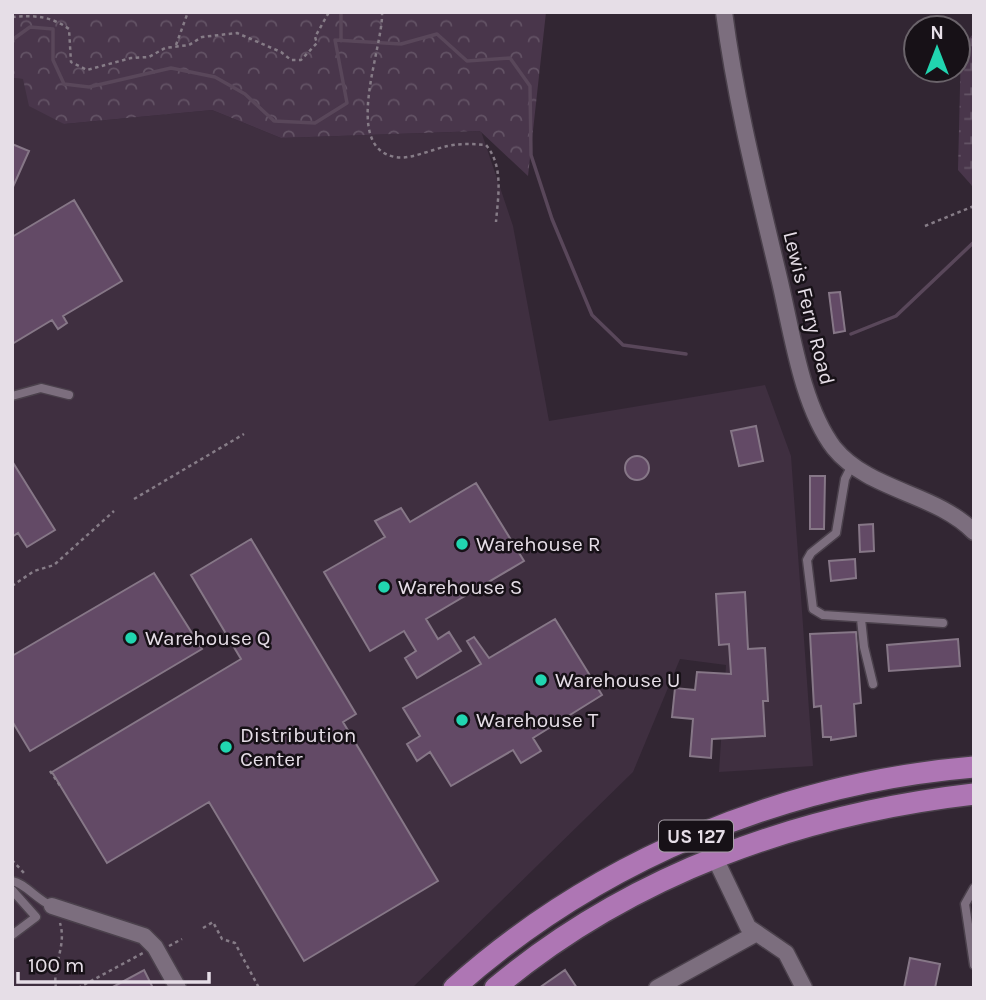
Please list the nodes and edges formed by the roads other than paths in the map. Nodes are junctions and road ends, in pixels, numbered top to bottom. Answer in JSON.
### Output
{"nodes":[{"id":1,"x":724,"y":12,"type":"edge"},
{"id":2,"x":69,"y":395,"type":"dead end"},
{"id":3,"x":12,"y":396,"type":"edge"},
{"id":4,"x":853,"y":463,"type":"junction"},
{"id":5,"x":974,"y":532,"type":"edge"},
{"id":6,"x":861,"y":619,"type":"junction"},
{"id":7,"x":943,"y":623,"type":"dead end"},
{"id":8,"x":873,"y":684,"type":"dead end"},
{"id":9,"x":974,"y":767,"type":"edge"},
{"id":10,"x":974,"y":794,"type":"edge"},
{"id":11,"x":703,"y":833,"type":"junction"},
{"id":12,"x":715,"y":857,"type":"junction"},
{"id":13,"x":12,"y":881,"type":"edge"},
{"id":14,"x":974,"y":888,"type":"edge"},
{"id":15,"x":12,"y":890,"type":"edge"},
{"id":16,"x":52,"y":906,"type":"joint"},
{"id":17,"x":755,"y":934,"type":"junction"},
{"id":18,"x":12,"y":935,"type":"edge"},
{"id":19,"x":974,"y":965,"type":"edge"},
{"id":20,"x":666,"y":986,"type":"edge"},
{"id":21,"x":178,"y":988,"type":"edge"},
{"id":22,"x":454,"y":988,"type":"edge"},
{"id":23,"x":495,"y":988,"type":"edge"},
{"id":24,"x":804,"y":988,"type":"edge"}],
"edges":[{"from":1,"to":4,"type":"street","name":"Lewis Ferry Road"},
{"from":2,"to":3,"type":"lane"},
{"from":4,"to":5,"type":"street","name":"Lewis Ferry Road"},
{"from":4,"to":6,"type":"lane"},
{"from":6,"to":7,"type":"lane"},
{"from":6,"to":8,"type":"lane"},
{"from":9,"to":11,"type":"highway","number":"US 127"},
{"from":10,"to":12,"type":"highway","number":"US 127"},
{"from":11,"to":12,"type":"street"},
{"from":11,"to":22,"type":"highway","number":"US 127"},
{"from":12,"to":17,"type":"street"},
{"from":12,"to":23,"type":"highway","number":"US 127"},
{"from":13,"to":16,"type":"lane"},
{"from":14,"to":19,"type":"lane"},
{"from":15,"to":18,"type":"lane"},
{"from":16,"to":21,"type":"street"},
{"from":17,"to":20,"type":"street"},
{"from":17,"to":24,"type":"street"}]}
